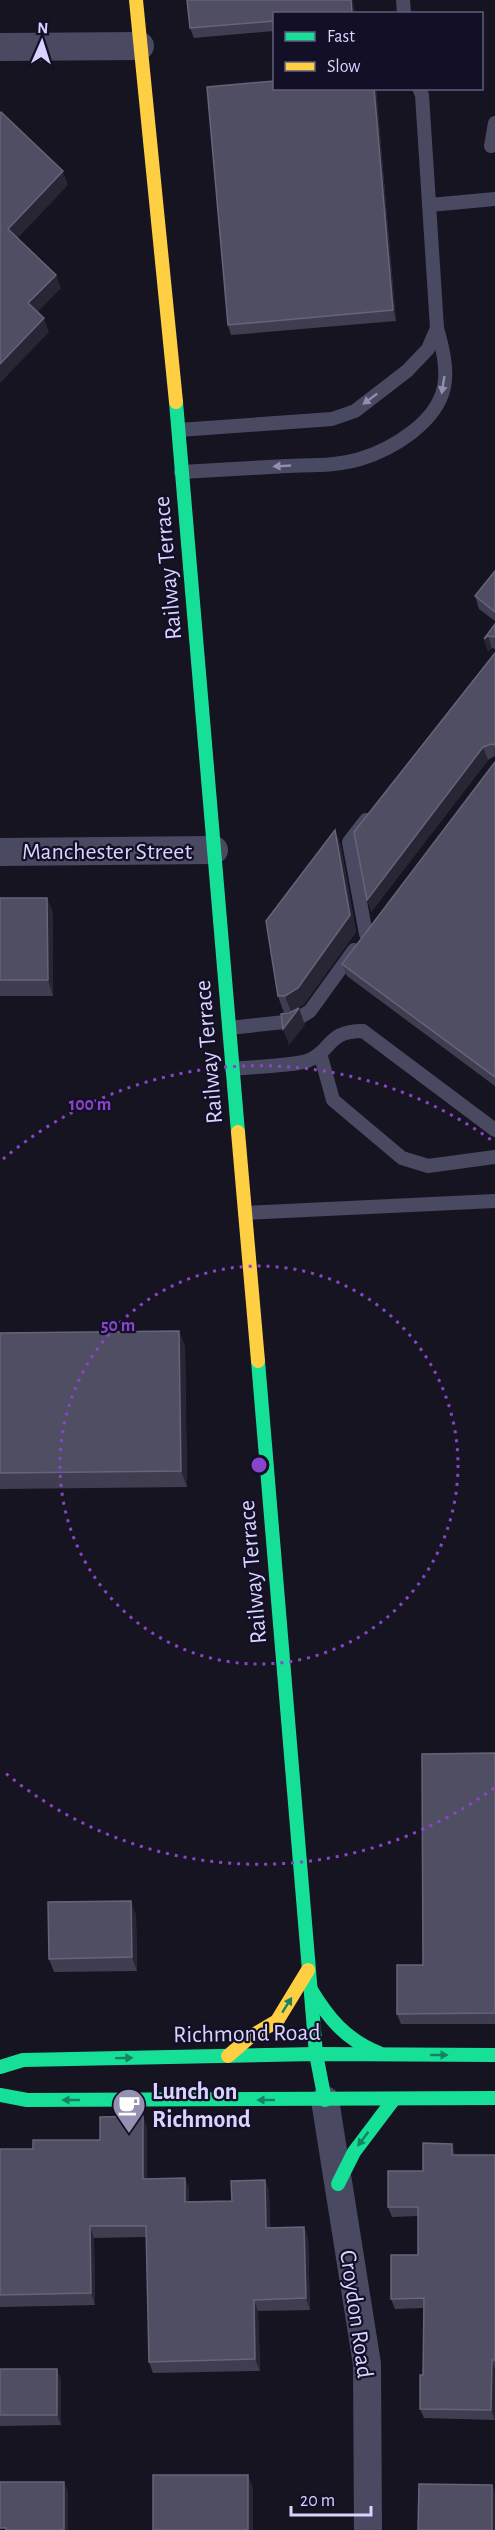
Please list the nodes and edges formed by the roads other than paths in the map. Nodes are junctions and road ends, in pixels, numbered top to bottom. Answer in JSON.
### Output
{"nodes":[{"id":1,"x":136,"y":0,"type":"edge"},
{"id":2,"x":140,"y":46,"type":"junction"},
{"id":3,"x":0,"y":47,"type":"edge"},
{"id":4,"x":420,"y":90,"type":"edge"},
{"id":5,"x":495,"y":123,"type":"edge"},
{"id":6,"x":491,"y":146,"type":"dead end"},
{"id":7,"x":495,"y":199,"type":"edge"},
{"id":8,"x":430,"y":205,"type":"junction"},
{"id":9,"x":438,"y":328,"type":"junction"},
{"id":10,"x":178,"y":430,"type":"junction"},
{"id":11,"x":181,"y":472,"type":"junction"},
{"id":12,"x":378,"y":805,"type":"edge"},
{"id":13,"x":214,"y":850,"type":"junction"},
{"id":14,"x":0,"y":852,"type":"edge"},
{"id":15,"x":380,"y":915,"type":"edge"},
{"id":16,"x":366,"y":934,"type":"junction"},
{"id":17,"x":229,"y":1028,"type":"junction"},
{"id":18,"x":320,"y":1053,"type":"junction"},
{"id":19,"x":232,"y":1069,"type":"junction"},
{"id":20,"x":495,"y":1130,"type":"edge"},
{"id":21,"x":495,"y":1157,"type":"edge"},
{"id":22,"x":495,"y":1201,"type":"edge"},
{"id":23,"x":243,"y":1214,"type":"junction"},
{"id":24,"x":308,"y":1970,"type":"junction"},
{"id":25,"x":310,"y":1988,"type":"junction"},
{"id":26,"x":316,"y":2054,"type":"junction"},
{"id":27,"x":383,"y":2055,"type":"junction"},
{"id":28,"x":495,"y":2055,"type":"edge"},
{"id":29,"x":228,"y":2056,"type":"junction"},
{"id":30,"x":0,"y":2067,"type":"edge"},
{"id":31,"x":0,"y":2095,"type":"edge"},
{"id":32,"x":495,"y":2098,"type":"edge"},
{"id":33,"x":394,"y":2099,"type":"junction"},
{"id":34,"x":325,"y":2100,"type":"junction"},
{"id":35,"x":338,"y":2184,"type":"junction"},
{"id":36,"x":368,"y":2530,"type":"edge"}],
"edges":[{"from":1,"to":2,"type":"main road","name":"Railway Terrace"},
{"from":2,"to":3,"type":"street"},
{"from":2,"to":10,"type":"main road","name":"Railway Terrace"},
{"from":4,"to":8,"type":"lane"},
{"from":5,"to":6,"type":"lane"},
{"from":7,"to":8,"type":"lane"},
{"from":8,"to":9,"type":"lane"},
{"from":9,"to":10,"type":"lane","one_way":true},
{"from":9,"to":11,"type":"lane","one_way":true},
{"from":10,"to":11,"type":"main road","name":"Railway Terrace"},
{"from":11,"to":13,"type":"main road","name":"Railway Terrace"},
{"from":12,"to":16,"type":"lane"},
{"from":13,"to":14,"type":"street","name":"Manchester Street"},
{"from":13,"to":17,"type":"main road","name":"Railway Terrace"},
{"from":15,"to":16,"type":"lane"},
{"from":16,"to":17,"type":"lane"},
{"from":17,"to":19,"type":"main road","name":"Railway Terrace"},
{"from":18,"to":19,"type":"lane"},
{"from":18,"to":20,"type":"lane"},
{"from":18,"to":21,"type":"lane"},
{"from":19,"to":23,"type":"main road","name":"Railway Terrace"},
{"from":22,"to":23,"type":"lane"},
{"from":23,"to":24,"type":"main road","name":"Railway Terrace"},
{"from":24,"to":25,"type":"main road","name":"Railway Terrace"},
{"from":29,"to":24,"type":"main road","one_way":true},
{"from":25,"to":26,"type":"main road","name":"Railway Terrace"},
{"from":25,"to":27,"type":"main road"},
{"from":26,"to":27,"type":"main road","name":"Richmond Road"},
{"from":26,"to":29,"type":"main road","name":"Richmond Road"},
{"from":26,"to":34,"type":"main road","name":"Railway Terrace"},
{"from":27,"to":28,"type":"main road","name":"Richmond Road","one_way":true},
{"from":30,"to":29,"type":"main road","name":"Richmond Road","one_way":true},
{"from":34,"to":31,"type":"main road","one_way":true},
{"from":32,"to":33,"type":"main road"},
{"from":33,"to":34,"type":"main road"},
{"from":33,"to":35,"type":"main road","one_way":true},
{"from":34,"to":35,"type":"street","name":"Croydon Road"},
{"from":35,"to":36,"type":"street","name":"Croydon Road"}]}
